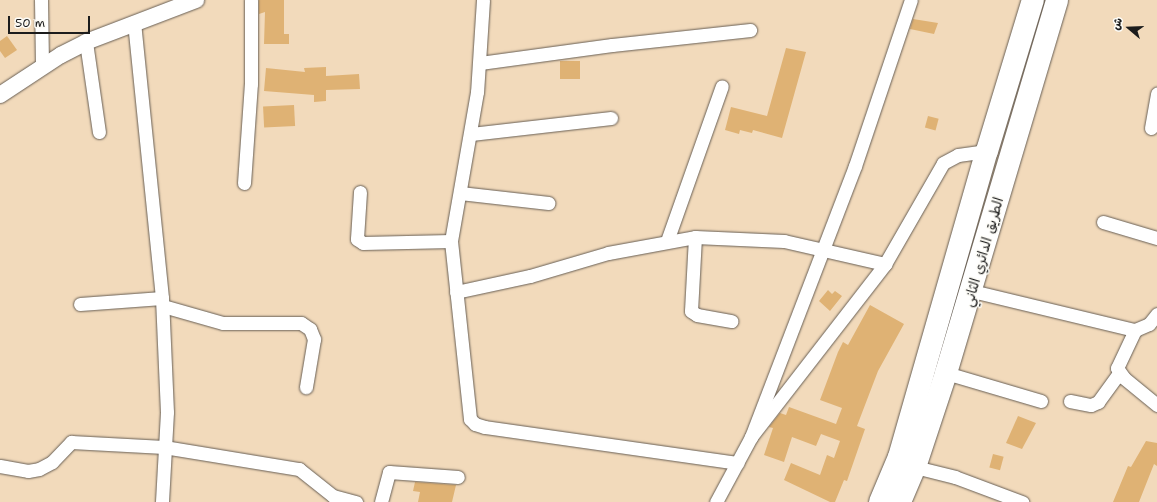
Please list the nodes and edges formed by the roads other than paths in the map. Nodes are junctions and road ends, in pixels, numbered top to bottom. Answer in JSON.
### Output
{"nodes":[{"id":1,"x":41,"y":0,"type":"edge"},
{"id":2,"x":196,"y":0,"type":"edge"},
{"id":3,"x":251,"y":0,"type":"edge"},
{"id":4,"x":483,"y":0,"type":"edge"},
{"id":5,"x":488,"y":0,"type":"edge"},
{"id":6,"x":911,"y":0,"type":"edge"},
{"id":7,"x":1033,"y":0,"type":"edge"},
{"id":8,"x":1057,"y":0,"type":"edge"},
{"id":9,"x":134,"y":22,"type":"junction"},
{"id":10,"x":750,"y":30,"type":"dead end"},
{"id":11,"x":86,"y":42,"type":"junction"},
{"id":12,"x":480,"y":63,"type":"junction"},
{"id":13,"x":42,"y":67,"type":"junction"},
{"id":14,"x":722,"y":86,"type":"dead end"},
{"id":15,"x":1157,"y":94,"type":"edge"},
{"id":16,"x":0,"y":95,"type":"edge"},
{"id":17,"x":611,"y":118,"type":"dead end"},
{"id":18,"x":1151,"y":128,"type":"dead end"},
{"id":19,"x":99,"y":132,"type":"dead end"},
{"id":20,"x":471,"y":134,"type":"junction"},
{"id":21,"x":987,"y":151,"type":"junction"},
{"id":22,"x":244,"y":183,"type":"dead end"},
{"id":23,"x":360,"y":192,"type":"dead end"},
{"id":24,"x":460,"y":193,"type":"junction"},
{"id":25,"x":548,"y":203,"type":"dead end"},
{"id":26,"x":1103,"y":222,"type":"dead end"},
{"id":27,"x":694,"y":237,"type":"junction"},
{"id":28,"x":1157,"y":238,"type":"edge"},
{"id":29,"x":451,"y":241,"type":"junction"},
{"id":30,"x":667,"y":241,"type":"junction"},
{"id":31,"x":824,"y":248,"type":"junction"},
{"id":32,"x":885,"y":264,"type":"junction"},
{"id":33,"x":972,"y":291,"type":"junction"},
{"id":34,"x":456,"y":292,"type":"junction"},
{"id":35,"x":162,"y":302,"type":"junction"},
{"id":36,"x":80,"y":304,"type":"dead end"},
{"id":37,"x":1157,"y":314,"type":"edge"},
{"id":38,"x":731,"y":321,"type":"dead end"},
{"id":39,"x":1135,"y":330,"type":"junction"},
{"id":40,"x":946,"y":373,"type":"junction"},
{"id":41,"x":1119,"y":373,"type":"junction"},
{"id":42,"x":306,"y":387,"type":"dead end"},
{"id":43,"x":1041,"y":401,"type":"dead end"},
{"id":44,"x":1070,"y":401,"type":"dead end"},
{"id":45,"x":1157,"y":405,"type":"edge"},
{"id":46,"x":750,"y":437,"type":"junction"},
{"id":47,"x":164,"y":446,"type":"junction"},
{"id":48,"x":737,"y":463,"type":"junction"},
{"id":49,"x":0,"y":466,"type":"edge"},
{"id":50,"x":915,"y":467,"type":"junction"},
{"id":51,"x":458,"y":477,"type":"dead end"},
{"id":52,"x":162,"y":502,"type":"edge"},
{"id":53,"x":356,"y":502,"type":"edge"},
{"id":54,"x":381,"y":502,"type":"edge"},
{"id":55,"x":716,"y":502,"type":"edge"},
{"id":56,"x":880,"y":502,"type":"edge"},
{"id":57,"x":900,"y":502,"type":"edge"},
{"id":58,"x":1022,"y":502,"type":"edge"}],
"edges":[{"from":1,"to":13,"type":"street"},
{"from":2,"to":9,"type":"street"},
{"from":3,"to":22,"type":"street"},
{"from":4,"to":5,"type":"street"},
{"from":4,"to":12,"type":"street"},
{"from":6,"to":31,"type":"street"},
{"from":7,"to":21,"type":"highway","name":"الطريق الدائري الثاني"},
{"from":8,"to":33,"type":"highway","name":"الطريق الدائري الثاني"},
{"from":9,"to":11,"type":"street"},
{"from":9,"to":35,"type":"street"},
{"from":10,"to":12,"type":"street"},
{"from":11,"to":13,"type":"street"},
{"from":11,"to":19,"type":"street"},
{"from":12,"to":20,"type":"street"},
{"from":13,"to":16,"type":"street"},
{"from":14,"to":30,"type":"street"},
{"from":15,"to":18,"type":"street"},
{"from":17,"to":20,"type":"street"},
{"from":20,"to":24,"type":"street"},
{"from":21,"to":32,"type":"street"},
{"from":21,"to":56,"type":"highway","name":"الطريق الدائري الثاني"},
{"from":23,"to":29,"type":"street"},
{"from":24,"to":25,"type":"street"},
{"from":24,"to":29,"type":"street"},
{"from":26,"to":28,"type":"street"},
{"from":27,"to":30,"type":"street"},
{"from":27,"to":31,"type":"street"},
{"from":27,"to":38,"type":"street"},
{"from":29,"to":34,"type":"street"},
{"from":30,"to":34,"type":"street"},
{"from":31,"to":32,"type":"street"},
{"from":31,"to":46,"type":"street"},
{"from":32,"to":46,"type":"street"},
{"from":33,"to":39,"type":"street"},
{"from":33,"to":40,"type":"highway","name":"الطريق الدائري الثاني"},
{"from":34,"to":48,"type":"street"},
{"from":35,"to":36,"type":"street"},
{"from":35,"to":42,"type":"street"},
{"from":35,"to":47,"type":"street"},
{"from":37,"to":39,"type":"street"},
{"from":39,"to":41,"type":"street"},
{"from":40,"to":43,"type":"street"},
{"from":40,"to":50,"type":"highway","name":"الطريق الدائري الثاني"},
{"from":41,"to":44,"type":"street"},
{"from":41,"to":45,"type":"street"},
{"from":46,"to":48,"type":"street"},
{"from":47,"to":49,"type":"street"},
{"from":47,"to":52,"type":"street"},
{"from":47,"to":53,"type":"street"},
{"from":48,"to":55,"type":"street"},
{"from":50,"to":57,"type":"highway","name":"الطريق الدائري الثاني"},
{"from":50,"to":58,"type":"street"},
{"from":51,"to":54,"type":"street"}]}
